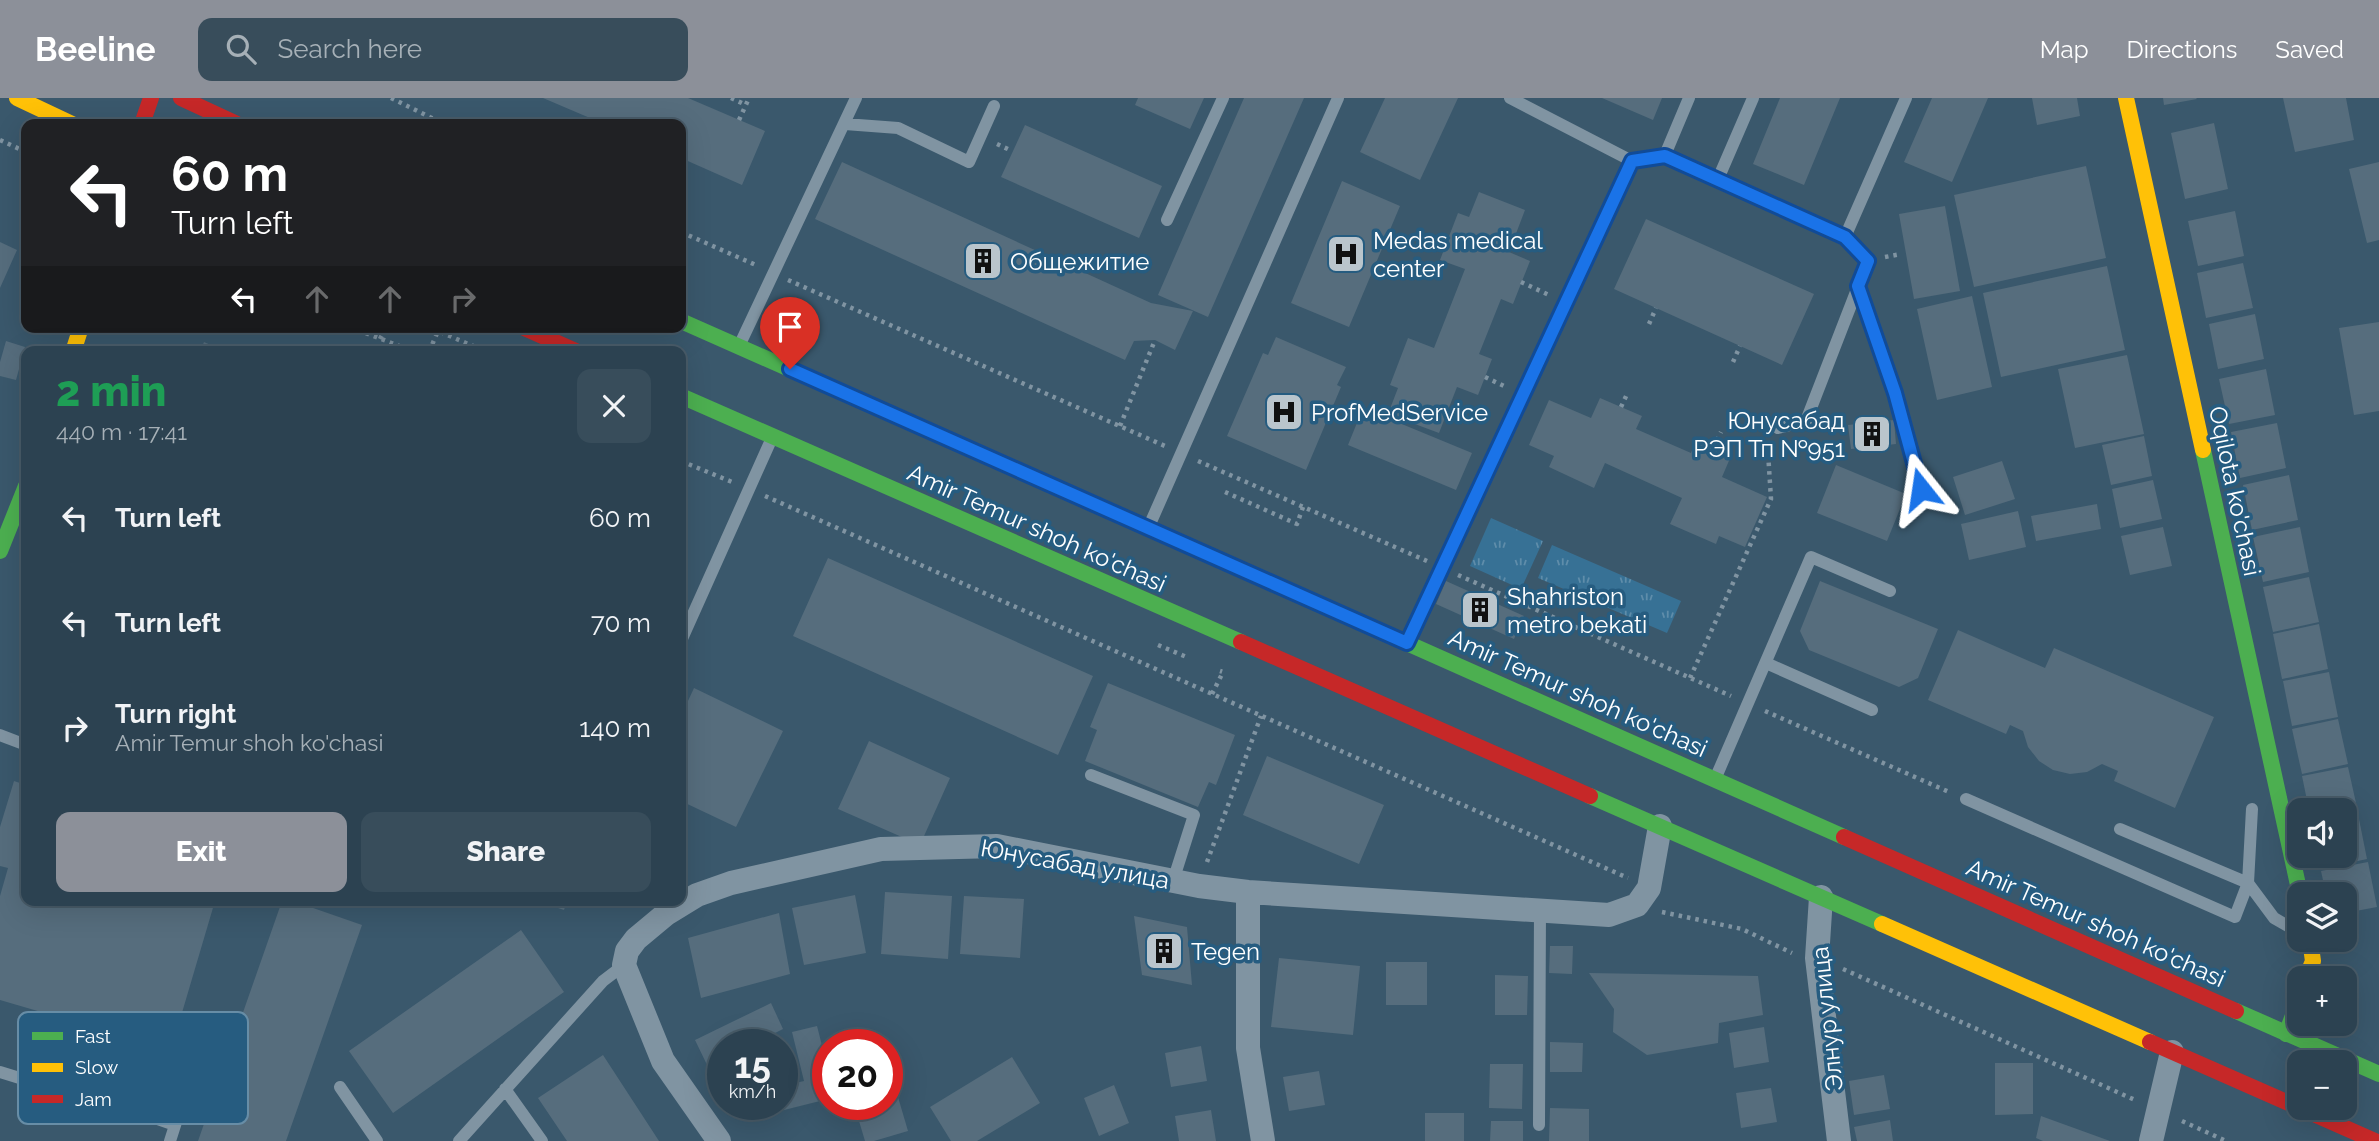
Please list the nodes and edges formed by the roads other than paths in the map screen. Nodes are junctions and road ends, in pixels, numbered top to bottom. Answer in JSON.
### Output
{"nodes":[{"id":1,"x":17,"y":98,"type":"edge"},
{"id":2,"x":151,"y":98,"type":"edge"},
{"id":3,"x":181,"y":98,"type":"edge"},
{"id":4,"x":856,"y":98,"type":"edge"},
{"id":5,"x":1223,"y":98,"type":"edge"},
{"id":6,"x":1338,"y":98,"type":"edge"},
{"id":7,"x":1510,"y":98,"type":"edge"},
{"id":8,"x":1689,"y":98,"type":"edge"},
{"id":9,"x":1753,"y":98,"type":"edge"},
{"id":10,"x":1906,"y":98,"type":"edge"},
{"id":11,"x":2126,"y":98,"type":"edge"},
{"id":12,"x":994,"y":106,"type":"dead end"},
{"id":13,"x":61,"y":119,"type":"edge"},
{"id":14,"x":144,"y":119,"type":"edge"},
{"id":15,"x":226,"y":119,"type":"edge"},
{"id":16,"x":845,"y":124,"type":"junction"},
{"id":17,"x":1665,"y":156,"type":"junction"},
{"id":18,"x":1632,"y":161,"type":"junction"},
{"id":19,"x":1718,"y":179,"type":"junction"},
{"id":20,"x":1167,"y":220,"type":"dead end"},
{"id":21,"x":1845,"y":237,"type":"junction"},
{"id":22,"x":1858,"y":286,"type":"junction"},
{"id":23,"x":686,"y":323,"type":"edge"},
{"id":24,"x":535,"y":333,"type":"edge"},
{"id":25,"x":565,"y":346,"type":"edge"},
{"id":26,"x":739,"y":346,"type":"junction"},
{"id":27,"x":686,"y":398,"type":"edge"},
{"id":28,"x":1778,"y":428,"type":"dead end"},
{"id":29,"x":772,"y":436,"type":"junction"},
{"id":30,"x":1921,"y":489,"type":"dead end"},
{"id":31,"x":20,"y":492,"type":"edge"},
{"id":32,"x":1148,"y":528,"type":"junction"},
{"id":33,"x":0,"y":551,"type":"edge"},
{"id":34,"x":1890,"y":592,"type":"dead end"},
{"id":35,"x":686,"y":630,"type":"edge"},
{"id":36,"x":1407,"y":643,"type":"junction"},
{"id":37,"x":1766,"y":663,"type":"junction"},
{"id":38,"x":1872,"y":710,"type":"dead end"},
{"id":39,"x":0,"y":735,"type":"edge"},
{"id":40,"x":21,"y":743,"type":"edge"},
{"id":41,"x":1091,"y":775,"type":"dead end"},
{"id":42,"x":1715,"y":779,"type":"junction"},
{"id":43,"x":1966,"y":799,"type":"road end"},
{"id":44,"x":2252,"y":809,"type":"dead end"},
{"id":45,"x":1660,"y":827,"type":"junction"},
{"id":46,"x":2120,"y":829,"type":"dead end"},
{"id":47,"x":1173,"y":881,"type":"junction"},
{"id":48,"x":2297,"y":882,"type":"edge"},
{"id":49,"x":2248,"y":883,"type":"junction"},
{"id":50,"x":1248,"y":892,"type":"junction"},
{"id":51,"x":1821,"y":897,"type":"junction"},
{"id":52,"x":686,"y":902,"type":"edge"},
{"id":53,"x":680,"y":906,"type":"edge"},
{"id":54,"x":1540,"y":911,"type":"junction"},
{"id":55,"x":2287,"y":926,"type":"edge"},
{"id":56,"x":624,"y":965,"type":"junction"},
{"id":57,"x":2286,"y":1034,"type":"joint"},
{"id":58,"x":2172,"y":1052,"type":"junction"},
{"id":59,"x":0,"y":1072,"type":"edge"},
{"id":60,"x":2379,"y":1074,"type":"edge"},
{"id":61,"x":18,"y":1078,"type":"edge"},
{"id":62,"x":340,"y":1087,"type":"dead end"},
{"id":63,"x":505,"y":1089,"type":"junction"},
{"id":64,"x":172,"y":1124,"type":"edge"},
{"id":65,"x":175,"y":1125,"type":"joint"},
{"id":66,"x":1539,"y":1125,"type":"dead end"},
{"id":67,"x":170,"y":1141,"type":"edge"},
{"id":68,"x":377,"y":1141,"type":"edge"},
{"id":69,"x":459,"y":1141,"type":"edge"},
{"id":70,"x":541,"y":1141,"type":"edge"},
{"id":71,"x":719,"y":1141,"type":"edge"},
{"id":72,"x":1263,"y":1141,"type":"edge"},
{"id":73,"x":1839,"y":1141,"type":"edge"},
{"id":74,"x":2151,"y":1141,"type":"edge"},
{"id":75,"x":2375,"y":1141,"type":"edge"}],
"edges":[{"from":1,"to":13,"type":"main road"},
{"from":2,"to":14,"type":"main road"},
{"from":3,"to":15,"type":"main road"},
{"from":4,"to":16,"type":"lane"},
{"from":5,"to":20,"type":"lane"},
{"from":6,"to":32,"type":"lane"},
{"from":7,"to":18,"type":"lane"},
{"from":8,"to":17,"type":"lane"},
{"from":9,"to":19,"type":"lane"},
{"from":10,"to":21,"type":"lane"},
{"from":11,"to":48,"type":"main road","name":"Oqilota ko'chasi"},
{"from":12,"to":16,"type":"lane"},
{"from":16,"to":26,"type":"lane"},
{"from":17,"to":18,"type":"lane"},
{"from":17,"to":19,"type":"lane"},
{"from":18,"to":36,"type":"lane"},
{"from":19,"to":21,"type":"lane"},
{"from":21,"to":22,"type":"lane"},
{"from":22,"to":28,"type":"lane"},
{"from":22,"to":30,"type":"lane"},
{"from":23,"to":26,"type":"main road","name":"Amir Temur shoh ko'chasi"},
{"from":24,"to":25,"type":"main road"},
{"from":26,"to":32,"type":"main road","name":"Amir Temur shoh ko'chasi"},
{"from":27,"to":29,"type":"main road","name":"Amir Temur shoh ko'chasi"},
{"from":29,"to":35,"type":"lane"},
{"from":29,"to":45,"type":"main road","name":"Amir Temur shoh ko'chasi"},
{"from":31,"to":33,"type":"main road"},
{"from":32,"to":36,"type":"main road","name":"Amir Temur shoh ko'chasi"},
{"from":34,"to":37,"type":"lane"},
{"from":36,"to":42,"type":"main road","name":"Amir Temur shoh ko'chasi"},
{"from":37,"to":38,"type":"lane"},
{"from":37,"to":42,"type":"lane"},
{"from":39,"to":40,"type":"lane"},
{"from":41,"to":47,"type":"lane"},
{"from":42,"to":57,"type":"main road","name":"Amir Temur shoh ko'chasi"},
{"from":43,"to":49,"type":"lane"},
{"from":44,"to":49,"type":"lane"},
{"from":45,"to":51,"type":"main road","name":"Amir Temur shoh ko'chasi"},
{"from":45,"to":54,"type":"street","name":"Юнусабад улица"},
{"from":46,"to":49,"type":"lane"},
{"from":47,"to":50,"type":"street","name":"Юнусабад улица"},
{"from":47,"to":52,"type":"street","name":"Юнусабад улица"},
{"from":49,"to":55,"type":"lane"},
{"from":50,"to":54,"type":"street","name":"Юнусабад улица"},
{"from":50,"to":72,"type":"street"},
{"from":51,"to":58,"type":"main road","name":"Amir Temur shoh ko'chasi"},
{"from":51,"to":73,"type":"street","name":"Элнур улица"},
{"from":53,"to":56,"type":"street","name":"Юнусабад улица"},
{"from":54,"to":66,"type":"lane"},
{"from":56,"to":63,"type":"lane"},
{"from":56,"to":71,"type":"street"},
{"from":57,"to":60,"type":"main road","name":"Amir Temur shoh ko'chasi"},
{"from":58,"to":74,"type":"street"},
{"from":58,"to":75,"type":"main road","name":"Amir Temur shoh ko'chasi"},
{"from":59,"to":61,"type":"lane"},
{"from":62,"to":68,"type":"lane"},
{"from":63,"to":69,"type":"lane"},
{"from":63,"to":70,"type":"lane"},
{"from":64,"to":65,"type":"lane"},
{"from":65,"to":67,"type":"lane"}]}
